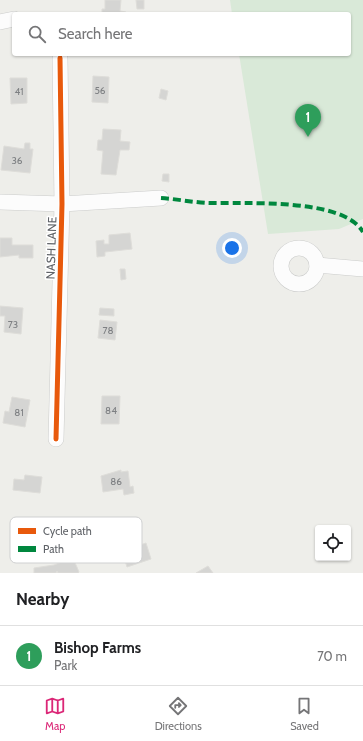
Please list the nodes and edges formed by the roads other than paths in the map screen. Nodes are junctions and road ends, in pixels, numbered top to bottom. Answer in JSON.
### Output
{"nodes":[{"id":1,"x":12,"y":19,"type":"edge"},
{"id":2,"x":0,"y":22,"type":"edge"},
{"id":3,"x":60,"y":58,"type":"dead end"},
{"id":4,"x":161,"y":198,"type":"dead end"},
{"id":5,"x":0,"y":202,"type":"edge"},
{"id":6,"x":62,"y":204,"type":"junction"},
{"id":7,"x":316,"y":265,"type":"dead end"},
{"id":8,"x":363,"y":268,"type":"edge"},
{"id":9,"x":56,"y":439,"type":"dead end"}],
"edges":[{"from":1,"to":2,"type":"street"},
{"from":3,"to":6,"type":"street","name":"NASH LANE"},
{"from":4,"to":6,"type":"street"},
{"from":5,"to":6,"type":"street"},
{"from":6,"to":9,"type":"street","name":"NASH LANE"},
{"from":7,"to":8,"type":"street"}]}
